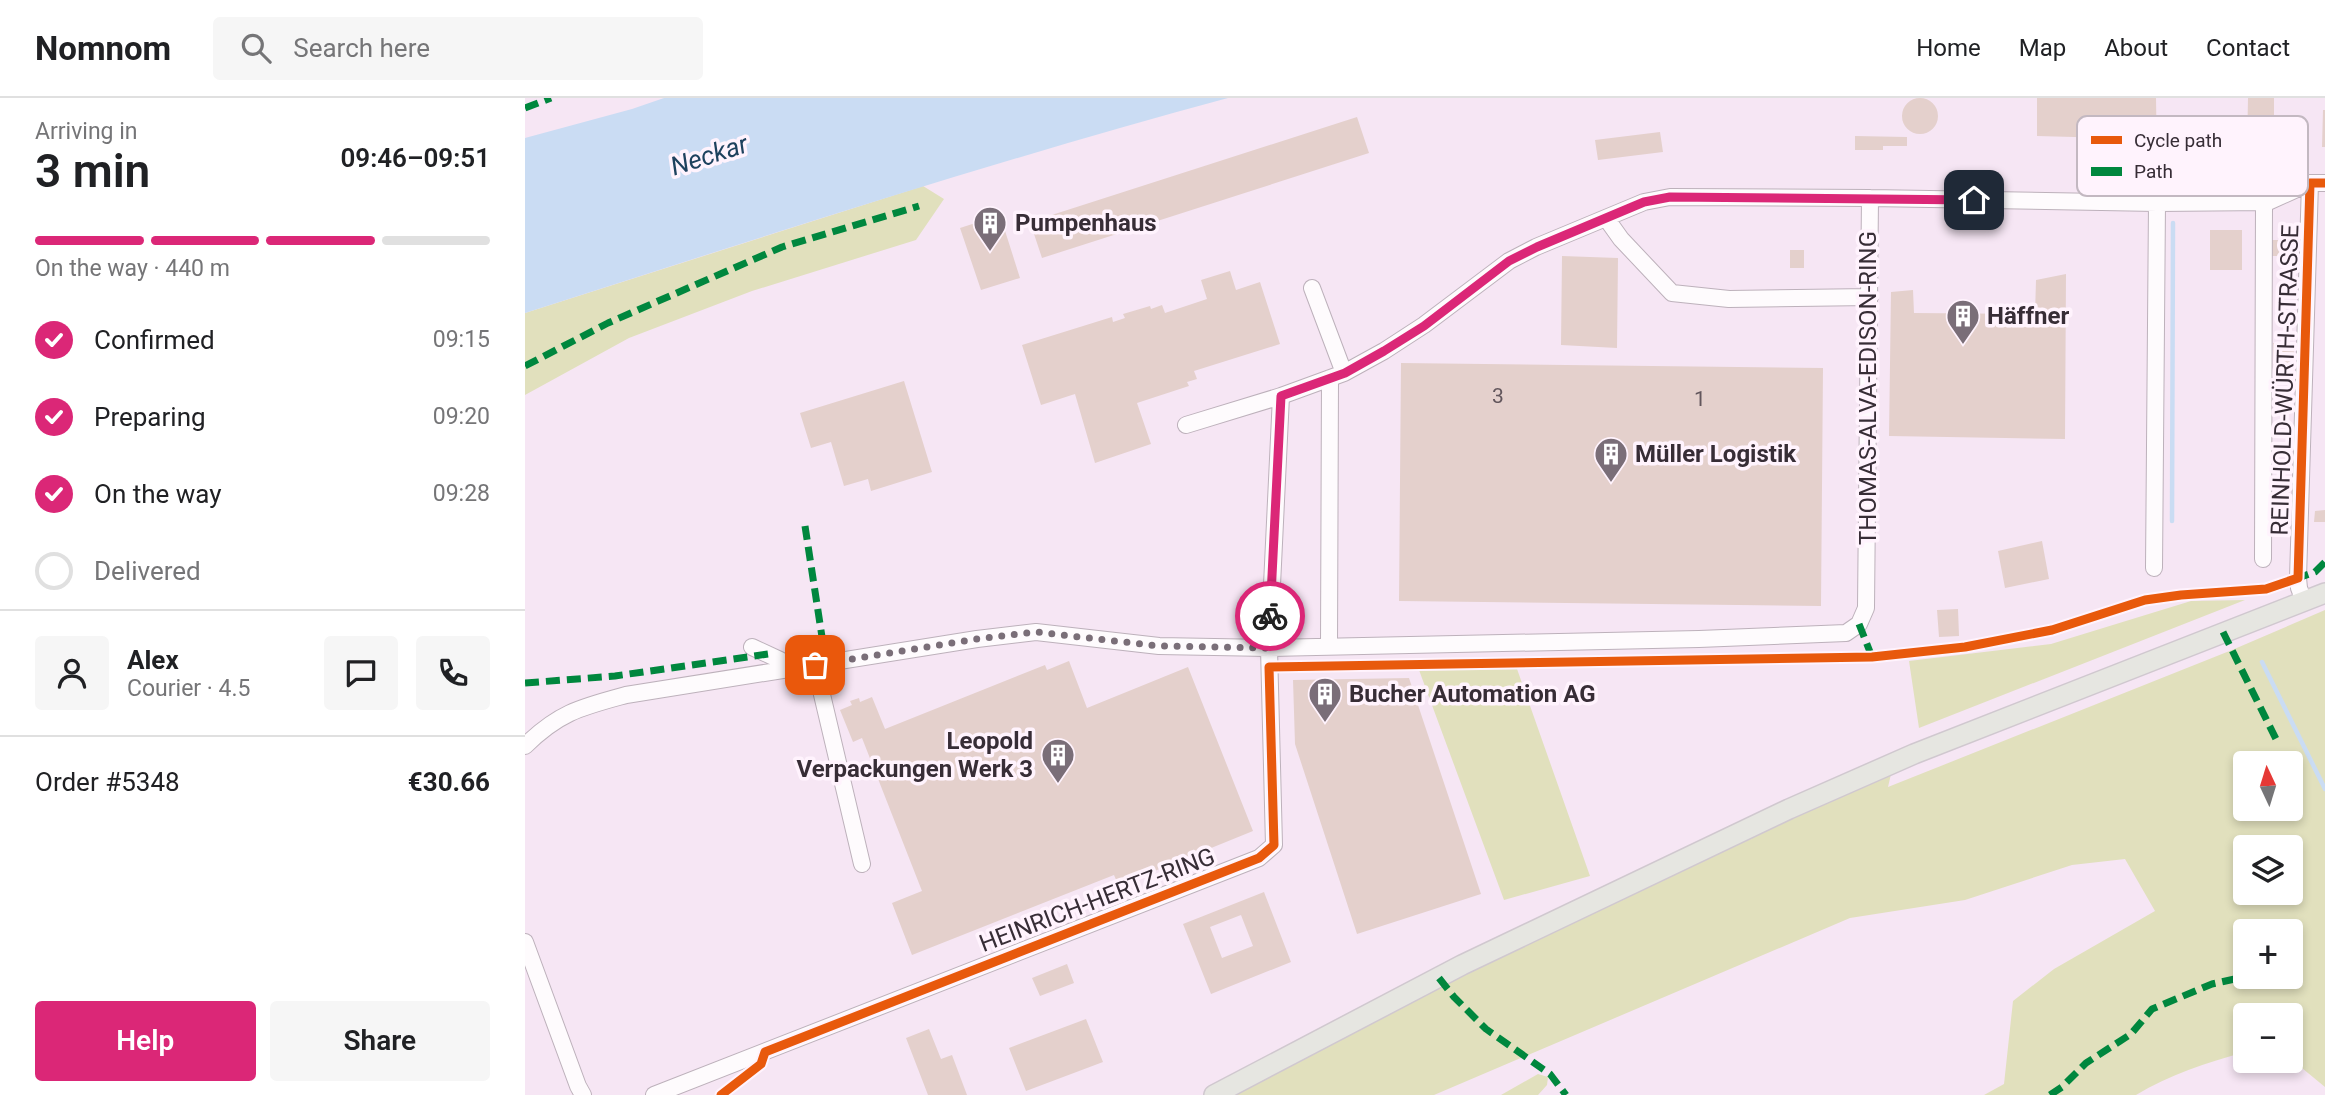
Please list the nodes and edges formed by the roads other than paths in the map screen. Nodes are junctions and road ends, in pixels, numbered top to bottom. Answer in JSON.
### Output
{"nodes":[{"id":1,"x":2318,"y":183,"type":"edge"},
{"id":2,"x":2282,"y":196,"type":"edge"},
{"id":3,"x":1870,"y":198,"type":"junction"},
{"id":4,"x":2265,"y":202,"type":"junction"},
{"id":5,"x":2157,"y":203,"type":"junction"},
{"id":6,"x":1606,"y":218,"type":"junction"},
{"id":7,"x":1312,"y":288,"type":"dead end"},
{"id":8,"x":1870,"y":297,"type":"junction"},
{"id":9,"x":1337,"y":375,"type":"junction"},
{"id":10,"x":1281,"y":396,"type":"junction"},
{"id":11,"x":1186,"y":425,"type":"dead end"},
{"id":12,"x":2263,"y":559,"type":"dead end"},
{"id":13,"x":2154,"y":568,"type":"dead end"},
{"id":14,"x":2325,"y":593,"type":"edge"},
{"id":15,"x":2304,"y":601,"type":"junction"},
{"id":16,"x":1329,"y":646,"type":"junction"},
{"id":17,"x":752,"y":647,"type":"dead end"},
{"id":18,"x":1269,"y":648,"type":"junction"},
{"id":19,"x":815,"y":665,"type":"junction"},
{"id":20,"x":788,"y":669,"type":"junction"},
{"id":21,"x":525,"y":746,"type":"edge"},
{"id":22,"x":862,"y":864,"type":"dead end"},
{"id":23,"x":525,"y":942,"type":"edge"},
{"id":24,"x":583,"y":1095,"type":"edge"},
{"id":25,"x":654,"y":1095,"type":"edge"},
{"id":26,"x":1215,"y":1095,"type":"edge"}],
"edges":[{"from":1,"to":15,"type":"street","name":"REINHOLD-WÜRTH-STRASSE"},
{"from":2,"to":4,"type":"street"},
{"from":3,"to":5,"type":"street"},
{"from":3,"to":6,"type":"street","name":"THOMAS-ALVA-EDISON-RING"},
{"from":3,"to":8,"type":"street","name":"THOMAS-ALVA-EDISON-RING"},
{"from":4,"to":5,"type":"street"},
{"from":4,"to":12,"type":"street"},
{"from":5,"to":13,"type":"street"},
{"from":6,"to":8,"type":"street"},
{"from":6,"to":9,"type":"street","name":"THOMAS-ALVA-EDISON-RING"},
{"from":7,"to":9,"type":"street"},
{"from":8,"to":16,"type":"street","name":"THOMAS-ALVA-EDISON-RING"},
{"from":9,"to":10,"type":"street","name":"THOMAS-ALVA-EDISON-RING"},
{"from":9,"to":16,"type":"street"},
{"from":10,"to":11,"type":"street","name":"THOMAS-ALVA-EDISON-RING"},
{"from":10,"to":18,"type":"street"},
{"from":14,"to":15,"type":"main road"},
{"from":15,"to":26,"type":"main road"},
{"from":16,"to":18,"type":"street","name":"THOMAS-ALVA-EDISON-RING"},
{"from":17,"to":20,"type":"street"},
{"from":18,"to":19,"type":"street"},
{"from":18,"to":25,"type":"street","name":"HEINRICH-HERTZ-RING"},
{"from":19,"to":20,"type":"street"},
{"from":19,"to":22,"type":"street"},
{"from":20,"to":21,"type":"street"},
{"from":23,"to":24,"type":"street"}]}
